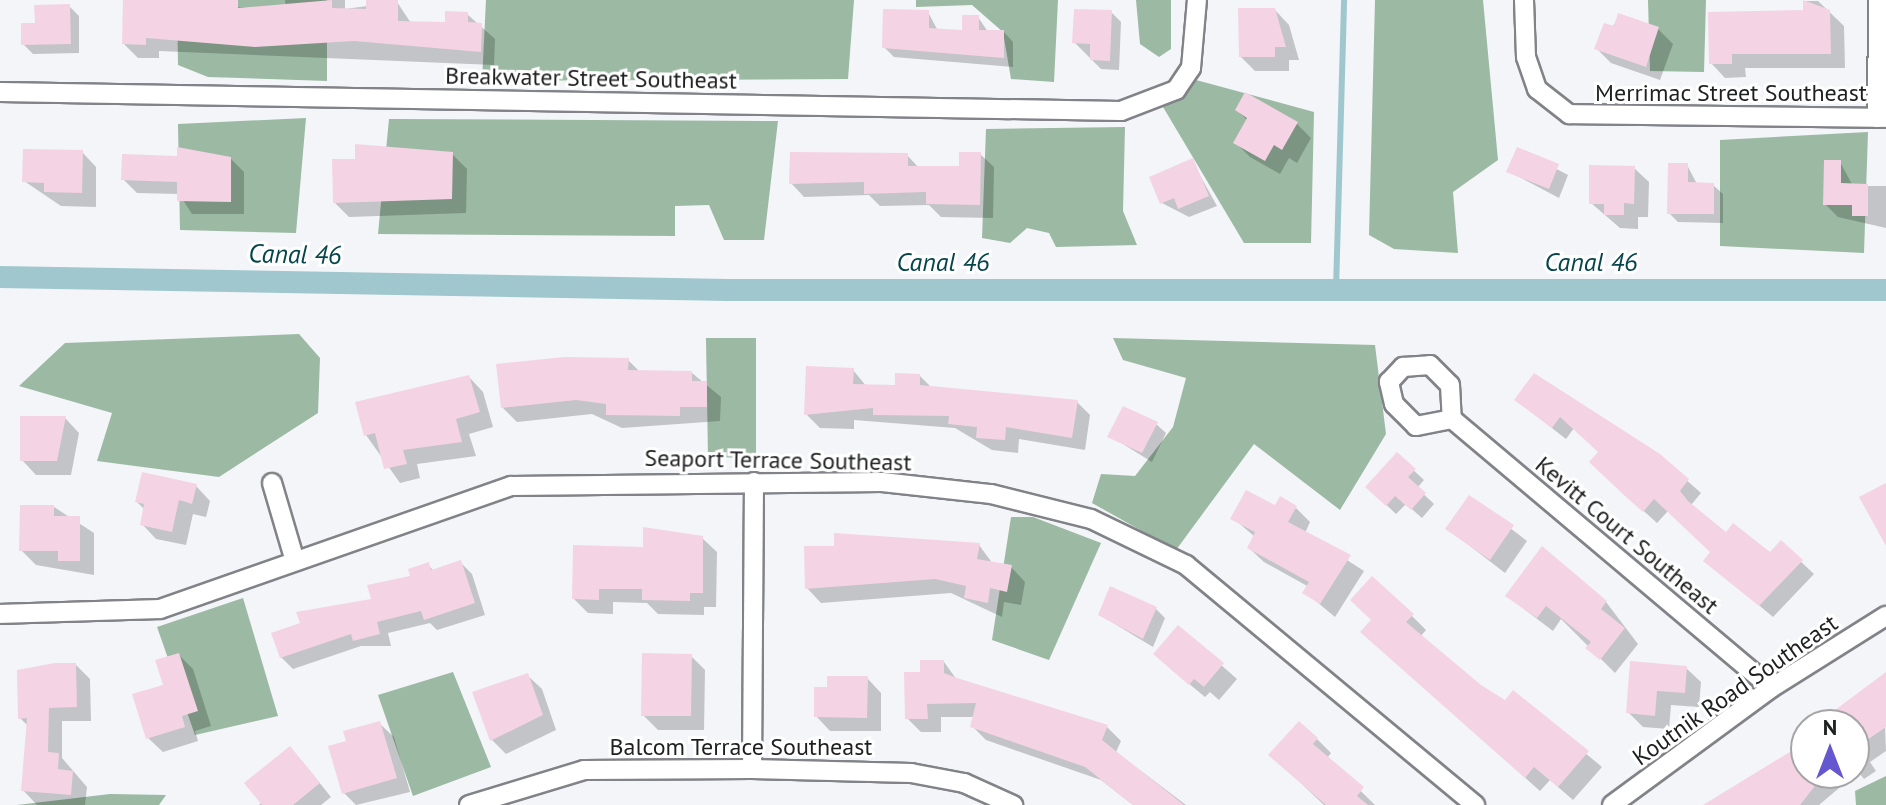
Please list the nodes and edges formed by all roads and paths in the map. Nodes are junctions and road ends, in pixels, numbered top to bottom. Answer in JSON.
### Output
{"nodes":[{"id":1,"x":1197,"y":0,"type":"edge"},
{"id":2,"x":1524,"y":0,"type":"edge"},
{"id":3,"x":1878,"y":0,"type":"edge"},
{"id":4,"x":0,"y":92,"type":"edge"},
{"id":5,"x":1882,"y":118,"type":"edge"},
{"id":6,"x":1452,"y":419,"type":"dead end"},
{"id":7,"x":754,"y":482,"type":"junction"},
{"id":8,"x":272,"y":483,"type":"dead end"},
{"id":9,"x":295,"y":561,"type":"junction"},
{"id":10,"x":0,"y":614,"type":"edge"},
{"id":11,"x":1886,"y":616,"type":"edge"},
{"id":12,"x":1771,"y":688,"type":"junction"},
{"id":13,"x":752,"y":769,"type":"junction"},
{"id":14,"x":469,"y":805,"type":"edge"},
{"id":15,"x":1013,"y":805,"type":"edge"},
{"id":16,"x":1475,"y":805,"type":"edge"},
{"id":17,"x":1612,"y":805,"type":"edge"}],
"edges":[{"from":1,"to":4,"type":"street","name":"Breakwater Street Southeast"},
{"from":2,"to":5,"type":"street","name":"Merrimac Street Southeast"},
{"from":3,"to":5,"type":"street"},
{"from":6,"to":12,"type":"street","name":"Kevitt Court Southeast"},
{"from":7,"to":9,"type":"street","name":"Seaport Terrace Southeast"},
{"from":7,"to":13,"type":"street"},
{"from":7,"to":16,"type":"street","name":"Seaport Terrace Southeast"},
{"from":8,"to":9,"type":"street"},
{"from":9,"to":10,"type":"street","name":"Seaport Terrace Southeast"},
{"from":11,"to":12,"type":"street","name":"Koutnik Road Southeast"},
{"from":12,"to":17,"type":"street","name":"Koutnik Road Southeast"},
{"from":13,"to":14,"type":"street","name":"Balcom Terrace Southeast"},
{"from":13,"to":15,"type":"street","name":"Balcom Terrace Southeast"}]}
